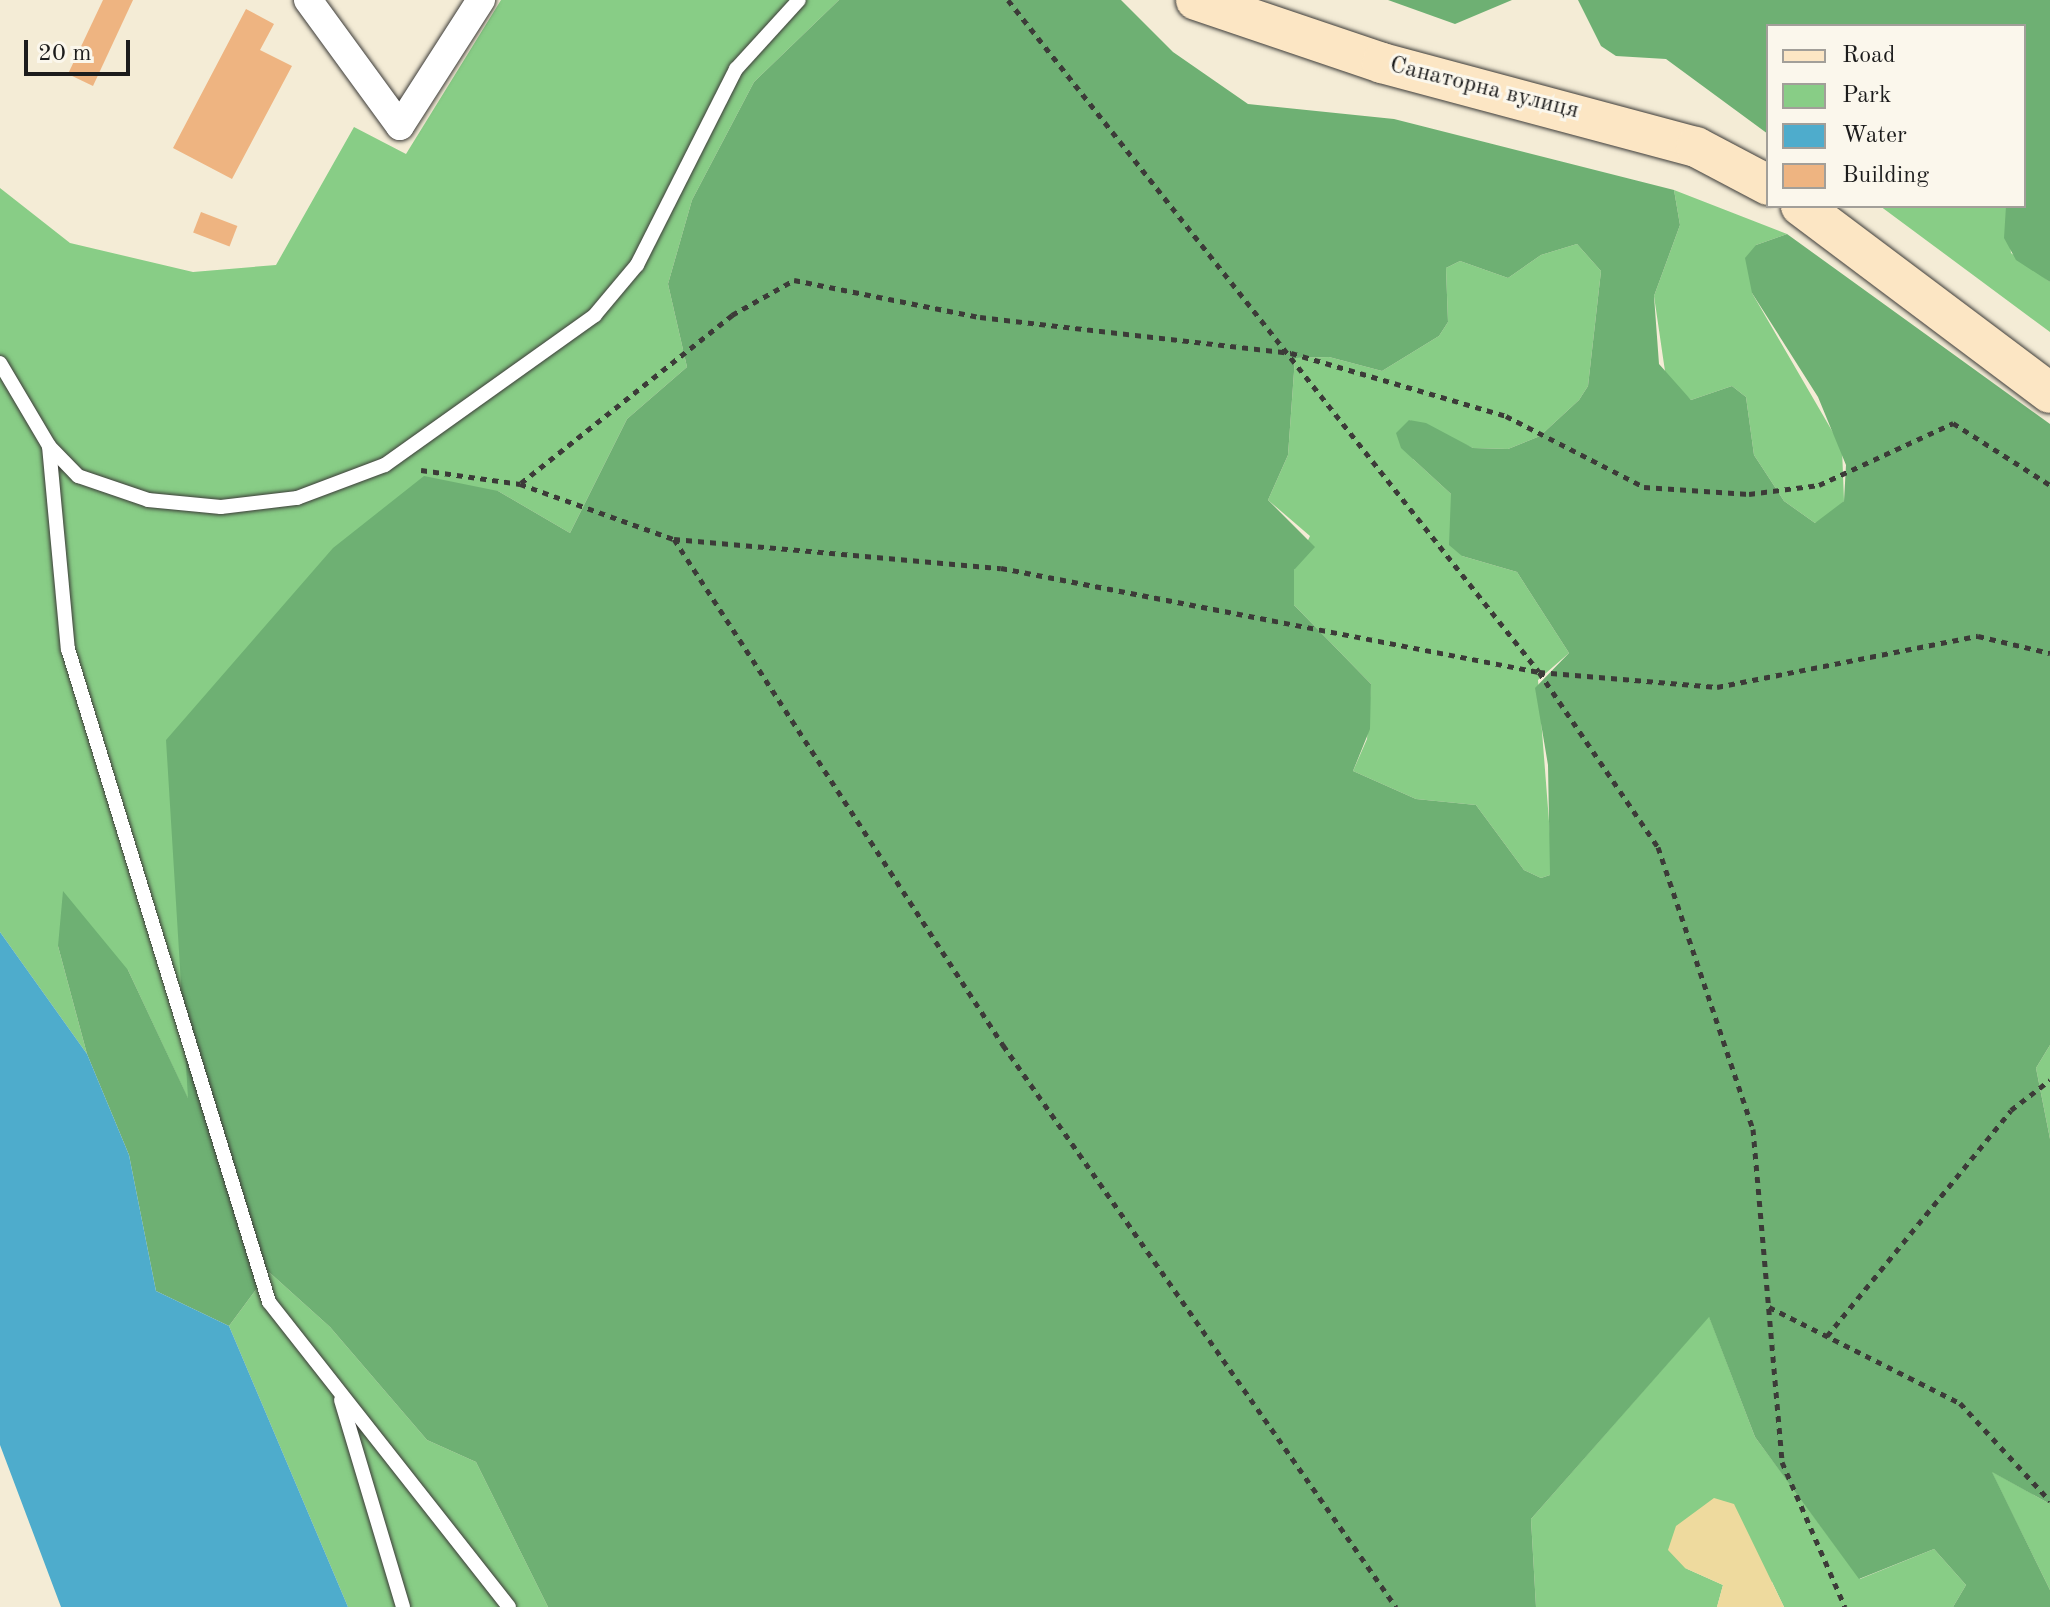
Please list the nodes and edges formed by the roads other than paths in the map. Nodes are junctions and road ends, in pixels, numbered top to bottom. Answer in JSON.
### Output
{"nodes":[{"id":1,"x":308,"y":0,"type":"edge"},
{"id":2,"x":481,"y":0,"type":"edge"},
{"id":3,"x":799,"y":0,"type":"edge"},
{"id":4,"x":1196,"y":0,"type":"edge"},
{"id":5,"x":1766,"y":184,"type":"edge"},
{"id":6,"x":1804,"y":208,"type":"edge"},
{"id":7,"x":0,"y":363,"type":"edge"},
{"id":8,"x":2050,"y":393,"type":"edge"},
{"id":9,"x":49,"y":446,"type":"junction"},
{"id":10,"x":338,"y":1391,"type":"junction"},
{"id":11,"x":403,"y":1607,"type":"edge"},
{"id":12,"x":509,"y":1607,"type":"edge"}],
"edges":[{"from":1,"to":2,"type":"street"},
{"from":3,"to":9,"type":"lane"},
{"from":4,"to":5,"type":"main road","name":"Санаторна вулиця"},
{"from":6,"to":8,"type":"main road"},
{"from":7,"to":9,"type":"lane"},
{"from":9,"to":10,"type":"lane"},
{"from":10,"to":11,"type":"lane"},
{"from":10,"to":12,"type":"lane"}]}
